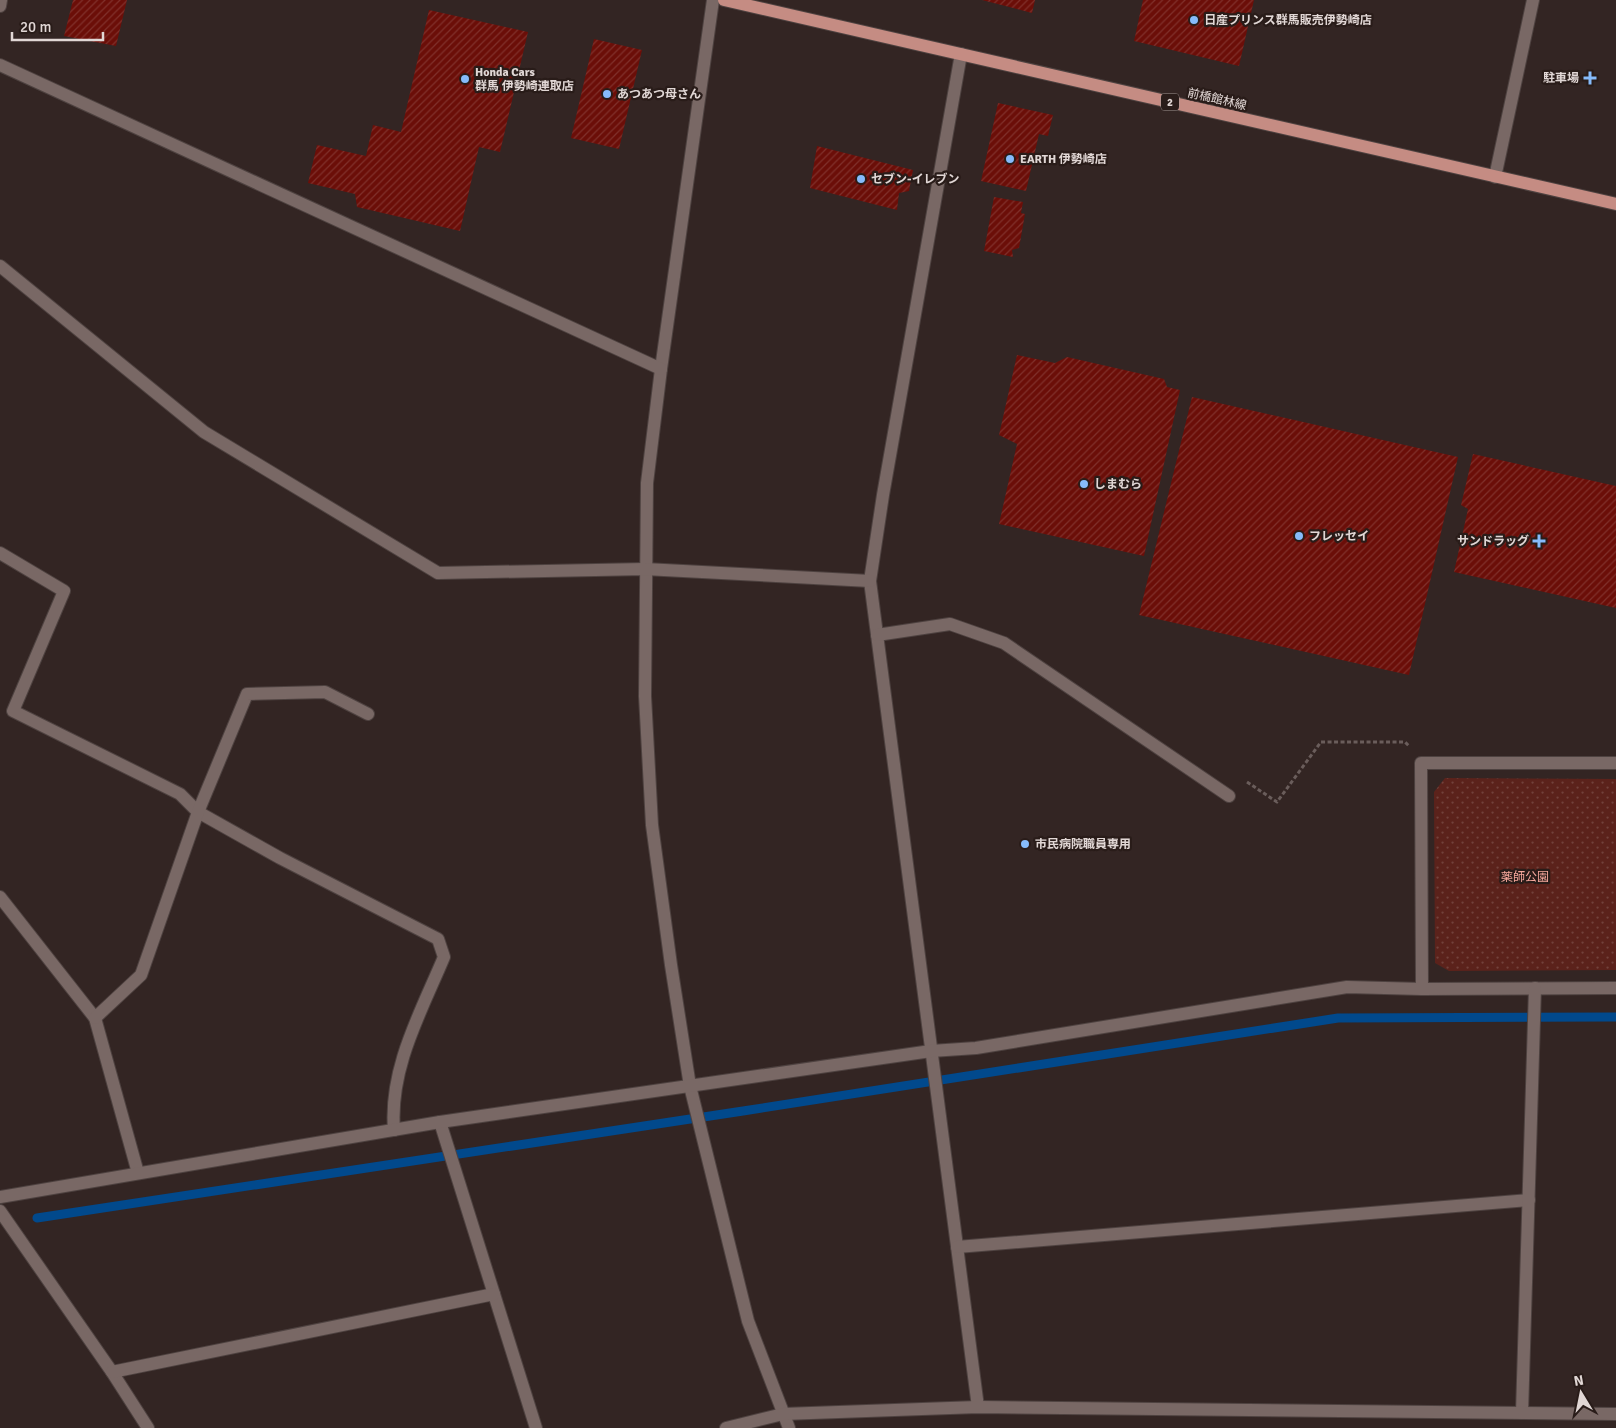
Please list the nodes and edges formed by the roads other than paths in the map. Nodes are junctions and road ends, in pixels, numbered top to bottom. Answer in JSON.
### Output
{"nodes":[{"id":1,"x":1,"y":0,"type":"edge"},
{"id":2,"x":713,"y":0,"type":"edge"},
{"id":3,"x":724,"y":0,"type":"edge"},
{"id":4,"x":1533,"y":0,"type":"edge"},
{"id":5,"x":0,"y":6,"type":"edge"},
{"id":6,"x":961,"y":54,"type":"junction"},
{"id":7,"x":0,"y":64,"type":"edge"},
{"id":8,"x":1495,"y":177,"type":"junction"},
{"id":9,"x":1616,"y":204,"type":"edge"},
{"id":10,"x":0,"y":266,"type":"edge"},
{"id":11,"x":661,"y":369,"type":"junction"},
{"id":12,"x":0,"y":553,"type":"edge"},
{"id":13,"x":645,"y":569,"type":"junction"},
{"id":14,"x":870,"y":581,"type":"junction"},
{"id":15,"x":877,"y":635,"type":"junction"},
{"id":16,"x":368,"y":714,"type":"dead end"},
{"id":17,"x":1616,"y":763,"type":"edge"},
{"id":18,"x":1228,"y":796,"type":"road end"},
{"id":19,"x":198,"y":812,"type":"junction"},
{"id":20,"x":0,"y":896,"type":"edge"},
{"id":21,"x":1535,"y":988,"type":"junction"},
{"id":22,"x":1616,"y":988,"type":"edge"},
{"id":23,"x":1422,"y":989,"type":"junction"},
{"id":24,"x":95,"y":1018,"type":"junction"},
{"id":25,"x":932,"y":1051,"type":"junction"},
{"id":26,"x":690,"y":1086,"type":"junction"},
{"id":27,"x":440,"y":1122,"type":"junction"},
{"id":28,"x":394,"y":1130,"type":"junction"},
{"id":29,"x":138,"y":1173,"type":"junction"},
{"id":30,"x":0,"y":1197,"type":"edge"},
{"id":31,"x":1529,"y":1200,"type":"junction"},
{"id":32,"x":0,"y":1210,"type":"edge"},
{"id":33,"x":957,"y":1248,"type":"junction"},
{"id":34,"x":494,"y":1294,"type":"junction"},
{"id":35,"x":112,"y":1372,"type":"junction"},
{"id":36,"x":978,"y":1407,"type":"junction"},
{"id":37,"x":1522,"y":1413,"type":"junction"},
{"id":38,"x":784,"y":1414,"type":"junction"},
{"id":39,"x":1616,"y":1414,"type":"edge"},
{"id":40,"x":148,"y":1428,"type":"edge"},
{"id":41,"x":536,"y":1428,"type":"edge"},
{"id":42,"x":726,"y":1428,"type":"edge"},
{"id":43,"x":789,"y":1428,"type":"edge"}],
"edges":[{"from":1,"to":5,"type":"street"},
{"from":2,"to":11,"type":"street"},
{"from":3,"to":6,"type":"main road","name":"前橋館林線","number":"2"},
{"from":4,"to":8,"type":"street"},
{"from":6,"to":8,"type":"main road","name":"前橋館林線","number":"2"},
{"from":6,"to":14,"type":"street"},
{"from":7,"to":11,"type":"street"},
{"from":8,"to":9,"type":"main road","name":"前橋館林線","number":"2"},
{"from":10,"to":13,"type":"street"},
{"from":11,"to":13,"type":"street"},
{"from":12,"to":19,"type":"street"},
{"from":13,"to":14,"type":"street"},
{"from":13,"to":26,"type":"street"},
{"from":14,"to":15,"type":"street"},
{"from":15,"to":18,"type":"street"},
{"from":15,"to":25,"type":"street"},
{"from":16,"to":19,"type":"street"},
{"from":17,"to":23,"type":"street"},
{"from":19,"to":24,"type":"street"},
{"from":19,"to":28,"type":"street"},
{"from":20,"to":24,"type":"street"},
{"from":21,"to":22,"type":"street"},
{"from":21,"to":23,"type":"street"},
{"from":21,"to":31,"type":"street"},
{"from":23,"to":25,"type":"street"},
{"from":24,"to":29,"type":"street"},
{"from":25,"to":26,"type":"street"},
{"from":25,"to":33,"type":"street"},
{"from":26,"to":27,"type":"street"},
{"from":26,"to":38,"type":"street"},
{"from":27,"to":28,"type":"street"},
{"from":27,"to":34,"type":"street"},
{"from":28,"to":29,"type":"street"},
{"from":29,"to":30,"type":"street"},
{"from":31,"to":33,"type":"street"},
{"from":31,"to":37,"type":"street"},
{"from":32,"to":35,"type":"street"},
{"from":33,"to":36,"type":"street"},
{"from":34,"to":35,"type":"street"},
{"from":34,"to":41,"type":"street"},
{"from":35,"to":40,"type":"street"},
{"from":36,"to":37,"type":"street"},
{"from":36,"to":38,"type":"street"},
{"from":37,"to":39,"type":"street"},
{"from":38,"to":42,"type":"street"},
{"from":38,"to":43,"type":"street"}]}
